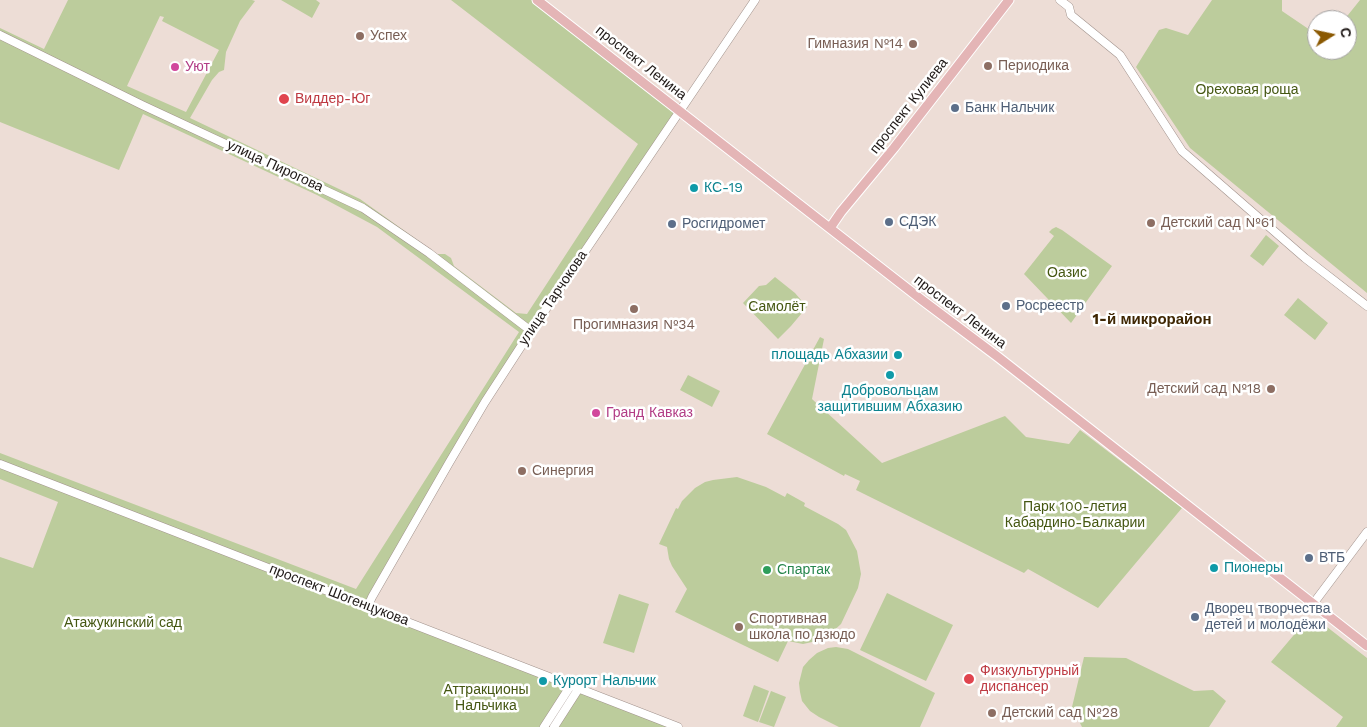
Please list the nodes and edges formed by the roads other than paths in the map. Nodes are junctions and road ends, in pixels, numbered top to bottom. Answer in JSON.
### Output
{"nodes":[{"id":1,"x":537,"y":0,"type":"edge"},
{"id":2,"x":755,"y":0,"type":"edge"},
{"id":3,"x":1009,"y":0,"type":"edge"},
{"id":4,"x":1060,"y":0,"type":"edge"},
{"id":5,"x":0,"y":35,"type":"edge"},
{"id":6,"x":680,"y":111,"type":"junction"},
{"id":7,"x":830,"y":228,"type":"junction"},
{"id":8,"x":1367,"y":306,"type":"edge"},
{"id":9,"x":531,"y":331,"type":"junction"},
{"id":10,"x":0,"y":464,"type":"edge"},
{"id":11,"x":1367,"y":532,"type":"edge"},
{"id":12,"x":1313,"y":604,"type":"junction"},
{"id":13,"x":368,"y":606,"type":"junction"},
{"id":14,"x":1367,"y":646,"type":"edge"},
{"id":15,"x":575,"y":686,"type":"junction"},
{"id":16,"x":544,"y":727,"type":"edge"},
{"id":17,"x":554,"y":727,"type":"edge"},
{"id":18,"x":678,"y":727,"type":"edge"}],
"edges":[{"from":1,"to":6,"type":"main road","name":"проспект Ленина"},
{"from":2,"to":6,"type":"street","name":"улица Тарчокова"},
{"from":3,"to":7,"type":"main road","name":"проспект Кулиева"},
{"from":4,"to":8,"type":"street"},
{"from":5,"to":9,"type":"street","name":"улица Пирогова"},
{"from":6,"to":7,"type":"main road","name":"проспект Ленина"},
{"from":6,"to":9,"type":"street","name":"улица Тарчокова"},
{"from":7,"to":12,"type":"main road","name":"проспект Ленина"},
{"from":9,"to":13,"type":"street","name":"улица Тарчокова"},
{"from":10,"to":13,"type":"street","name":"проспект Шогенцукова"},
{"from":11,"to":12,"type":"street"},
{"from":12,"to":14,"type":"main road","name":"проспект Ленина"},
{"from":13,"to":15,"type":"street","name":"проспект Шогенцукова"},
{"from":15,"to":16,"type":"street"},
{"from":15,"to":17,"type":"street"},
{"from":15,"to":18,"type":"street","name":"проспект Шогенцукова"}]}
